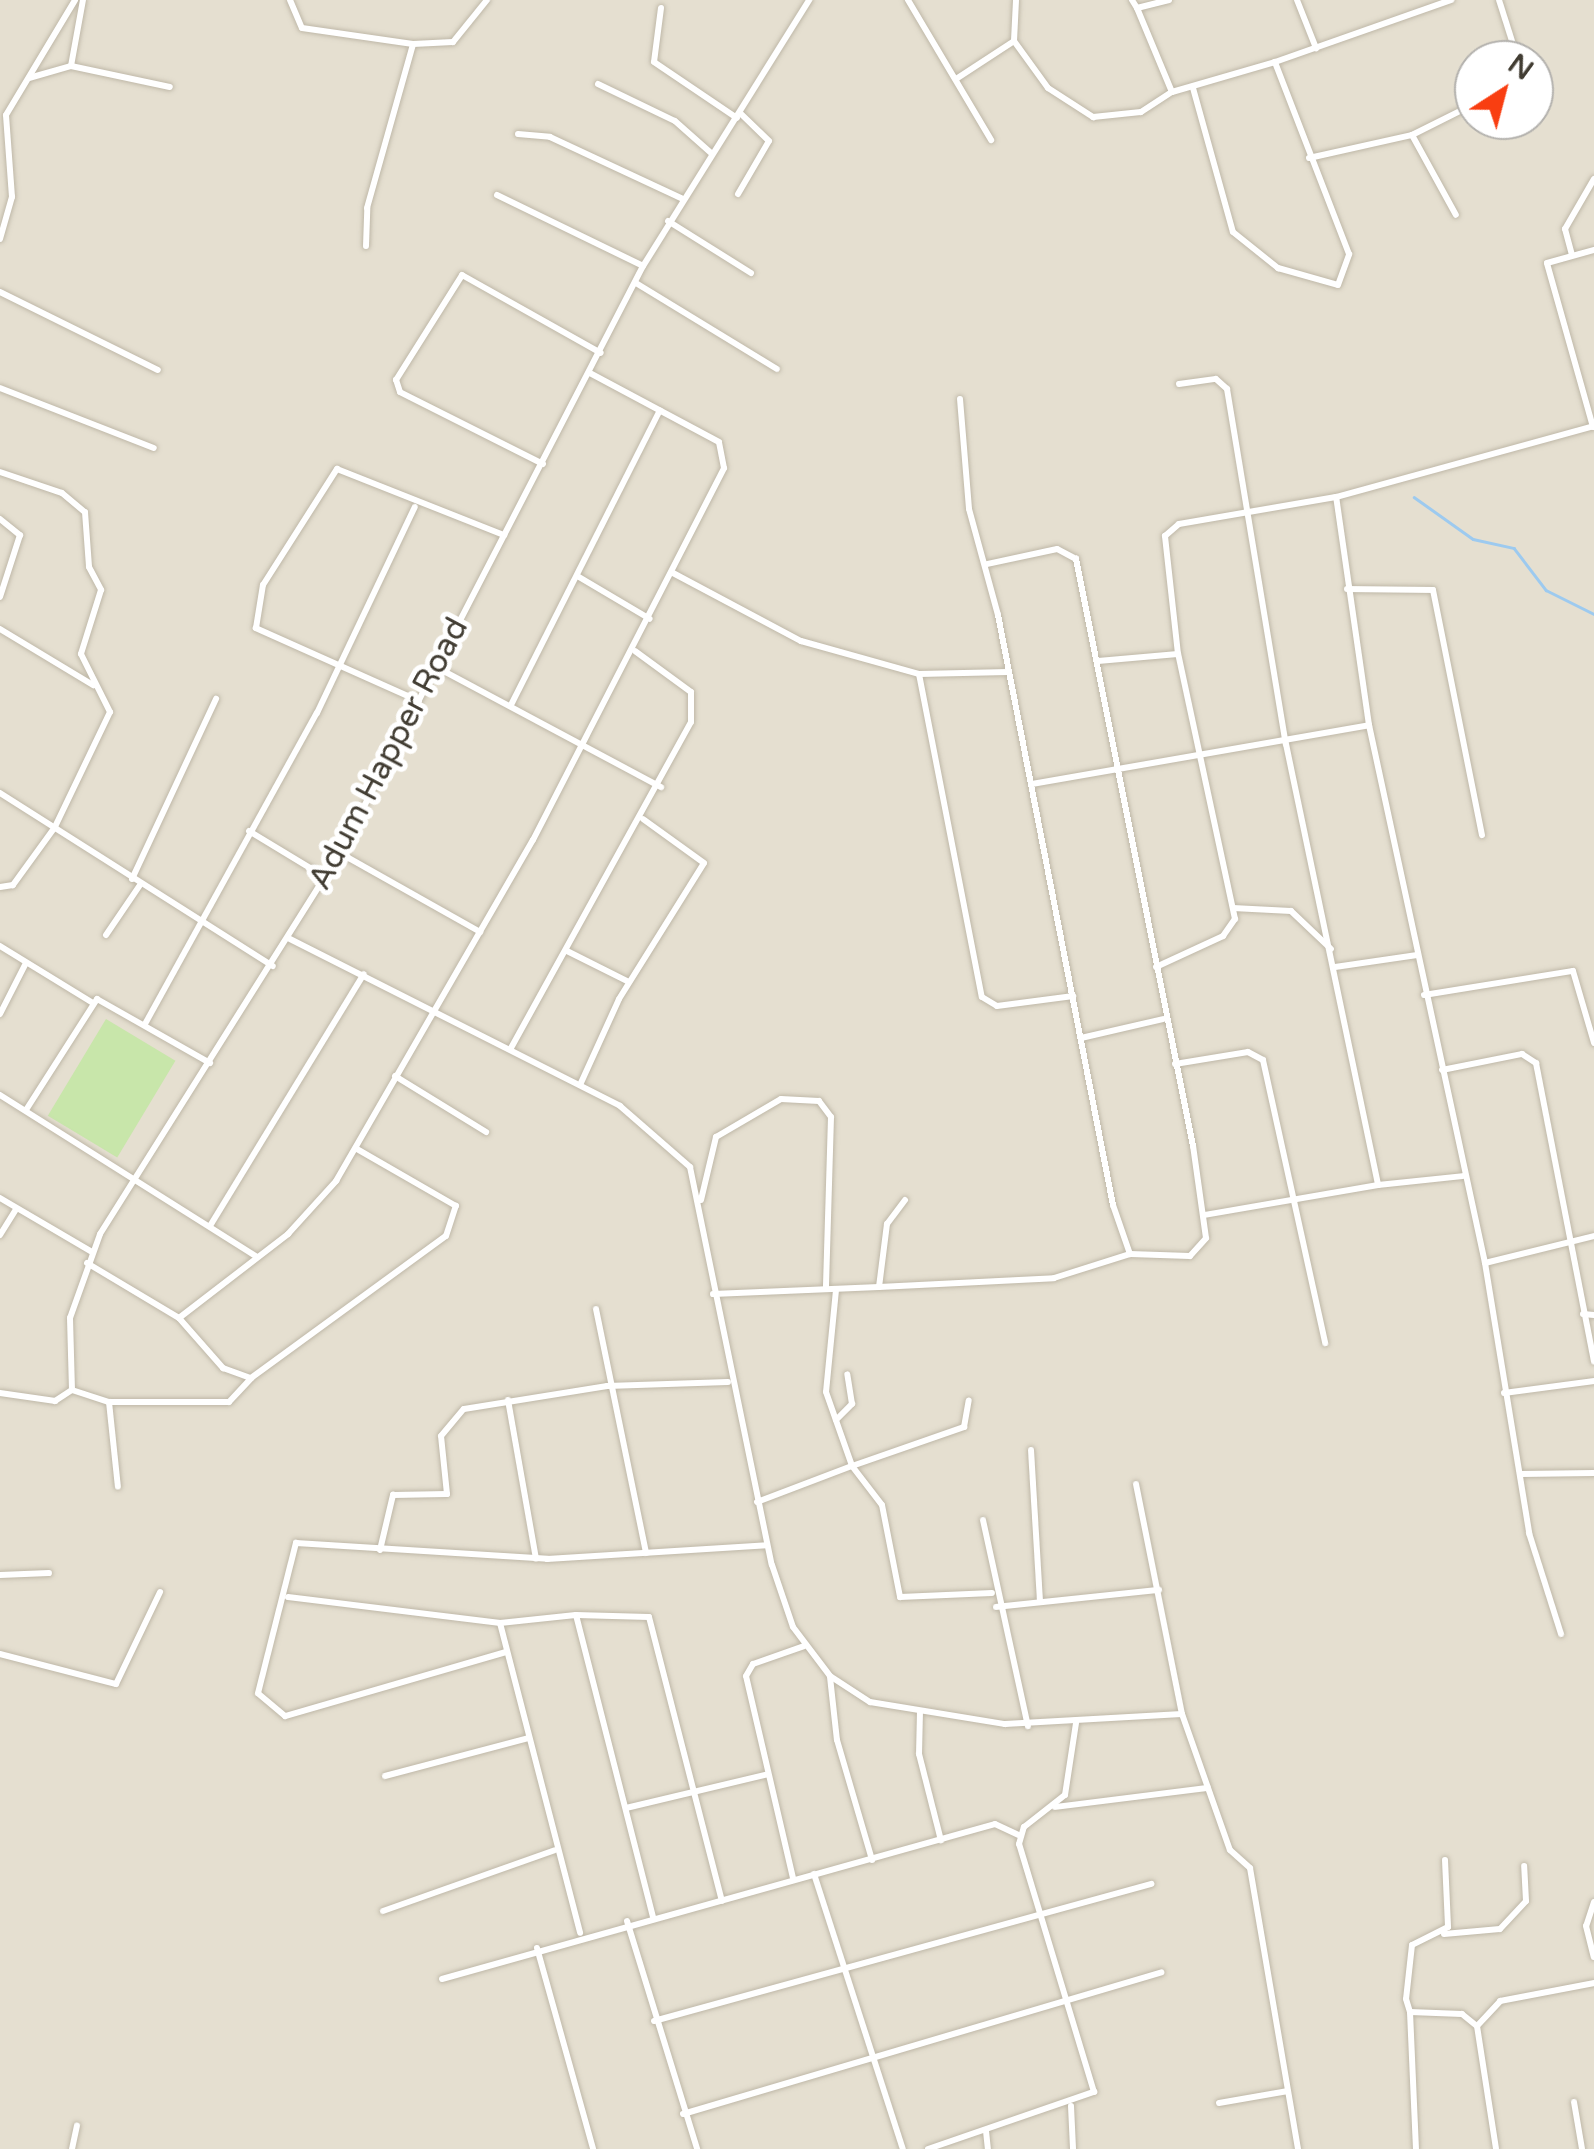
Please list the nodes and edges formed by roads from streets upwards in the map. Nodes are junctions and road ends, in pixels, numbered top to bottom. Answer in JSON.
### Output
{"nodes":[{"id":1,"x":75,"y":0,"type":"edge"},
{"id":2,"x":84,"y":0,"type":"edge"},
{"id":3,"x":290,"y":0,"type":"edge"},
{"id":4,"x":486,"y":0,"type":"edge"},
{"id":5,"x":809,"y":0,"type":"edge"},
{"id":6,"x":908,"y":0,"type":"edge"},
{"id":7,"x":1016,"y":0,"type":"edge"},
{"id":8,"x":1132,"y":0,"type":"edge"},
{"id":9,"x":1170,"y":0,"type":"edge"},
{"id":10,"x":1298,"y":0,"type":"edge"},
{"id":11,"x":1451,"y":0,"type":"edge"},
{"id":12,"x":1499,"y":0,"type":"edge"},
{"id":13,"x":661,"y":8,"type":"dead end"},
{"id":14,"x":1137,"y":8,"type":"junction"},
{"id":15,"x":1512,"y":40,"type":"edge"},
{"id":16,"x":1014,"y":41,"type":"junction"},
{"id":17,"x":412,"y":44,"type":"junction"},
{"id":18,"x":1316,"y":48,"type":"junction"},
{"id":19,"x":1275,"y":62,"type":"junction"},
{"id":20,"x":71,"y":66,"type":"junction"},
{"id":21,"x":28,"y":78,"type":"junction"},
{"id":22,"x":956,"y":79,"type":"junction"},
{"id":23,"x":598,"y":84,"type":"dead end"},
{"id":24,"x":170,"y":87,"type":"dead end"},
{"id":25,"x":1193,"y":88,"type":"junction"},
{"id":26,"x":1172,"y":92,"type":"junction"},
{"id":27,"x":3,"y":114,"type":"edge"},
{"id":28,"x":1454,"y":114,"type":"edge"},
{"id":29,"x":738,"y":116,"type":"junction"},
{"id":30,"x":2,"y":128,"type":"edge"},
{"id":31,"x":518,"y":134,"type":"dead end"},
{"id":32,"x":1412,"y":135,"type":"junction"},
{"id":33,"x":991,"y":140,"type":"dead end"},
{"id":34,"x":710,"y":153,"type":"junction"},
{"id":35,"x":1309,"y":158,"type":"junction"},
{"id":36,"x":1594,"y":179,"type":"edge"},
{"id":37,"x":738,"y":194,"type":"dead end"},
{"id":38,"x":497,"y":195,"type":"dead end"},
{"id":39,"x":681,"y":198,"type":"junction"},
{"id":40,"x":1456,"y":216,"type":"dead end"},
{"id":41,"x":668,"y":221,"type":"junction"},
{"id":42,"x":0,"y":239,"type":"edge"},
{"id":43,"x":366,"y":246,"type":"dead end"},
{"id":44,"x":1594,"y":250,"type":"edge"},
{"id":45,"x":1572,"y":255,"type":"junction"},
{"id":46,"x":642,"y":266,"type":"junction"},
{"id":47,"x":751,"y":273,"type":"dead end"},
{"id":48,"x":636,"y":283,"type":"junction"},
{"id":49,"x":0,"y":292,"type":"edge"},
{"id":50,"x":600,"y":353,"type":"junction"},
{"id":51,"x":777,"y":368,"type":"dead end"},
{"id":52,"x":158,"y":370,"type":"dead end"},
{"id":53,"x":590,"y":373,"type":"junction"},
{"id":54,"x":1178,"y":384,"type":"dead end"},
{"id":55,"x":0,"y":388,"type":"edge"},
{"id":56,"x":960,"y":398,"type":"dead end"},
{"id":57,"x":660,"y":410,"type":"junction"},
{"id":58,"x":1593,"y":426,"type":"edge"},
{"id":59,"x":154,"y":448,"type":"dead end"},
{"id":60,"x":542,"y":464,"type":"junction"},
{"id":61,"x":0,"y":472,"type":"edge"},
{"id":62,"x":1336,"y":497,"type":"junction"},
{"id":63,"x":415,"y":507,"type":"junction"},
{"id":64,"x":1250,"y":512,"type":"junction"},
{"id":65,"x":0,"y":519,"type":"edge"},
{"id":66,"x":504,"y":535,"type":"junction"},
{"id":67,"x":987,"y":564,"type":"junction"},
{"id":68,"x":673,"y":573,"type":"junction"},
{"id":69,"x":579,"y":577,"type":"junction"},
{"id":70,"x":1346,"y":589,"type":"junction"},
{"id":71,"x":0,"y":597,"type":"edge"},
{"id":72,"x":650,"y":619,"type":"junction"},
{"id":73,"x":0,"y":628,"type":"edge"},
{"id":74,"x":635,"y":650,"type":"junction"},
{"id":75,"x":1178,"y":654,"type":"junction"},
{"id":76,"x":1098,"y":661,"type":"junction"},
{"id":77,"x":337,"y":665,"type":"junction"},
{"id":78,"x":438,"y":668,"type":"junction"},
{"id":79,"x":1008,"y":672,"type":"junction"},
{"id":80,"x":919,"y":674,"type":"junction"},
{"id":81,"x":96,"y":687,"type":"junction"},
{"id":82,"x":216,"y":699,"type":"dead end"},
{"id":83,"x":419,"y":701,"type":"junction"},
{"id":84,"x":511,"y":705,"type":"junction"},
{"id":85,"x":1369,"y":724,"type":"junction"},
{"id":86,"x":1286,"y":744,"type":"junction"},
{"id":87,"x":584,"y":746,"type":"junction"},
{"id":88,"x":1202,"y":761,"type":"junction"},
{"id":89,"x":1120,"y":775,"type":"junction"},
{"id":90,"x":1032,"y":784,"type":"junction"},
{"id":91,"x":661,"y":786,"type":"junction"},
{"id":92,"x":0,"y":793,"type":"edge"},
{"id":93,"x":644,"y":819,"type":"junction"},
{"id":94,"x":55,"y":827,"type":"junction"},
{"id":95,"x":249,"y":830,"type":"junction"},
{"id":96,"x":1482,"y":835,"type":"dead end"},
{"id":97,"x":340,"y":853,"type":"junction"},
{"id":98,"x":326,"y":878,"type":"junction"},
{"id":99,"x":132,"y":879,"type":"junction"},
{"id":100,"x":140,"y":885,"type":"junction"},
{"id":101,"x":0,"y":887,"type":"edge"},
{"id":102,"x":1233,"y":908,"type":"junction"},
{"id":103,"x":198,"y":921,"type":"junction"},
{"id":104,"x":480,"y":932,"type":"junction"},
{"id":105,"x":106,"y":935,"type":"dead end"},
{"id":106,"x":290,"y":939,"type":"junction"},
{"id":107,"x":0,"y":946,"type":"edge"},
{"id":108,"x":568,"y":950,"type":"junction"},
{"id":109,"x":1332,"y":950,"type":"junction"},
{"id":110,"x":1417,"y":955,"type":"junction"},
{"id":111,"x":26,"y":963,"type":"junction"},
{"id":112,"x":273,"y":966,"type":"junction"},
{"id":113,"x":1335,"y":967,"type":"junction"},
{"id":114,"x":1156,"y":968,"type":"junction"},
{"id":115,"x":364,"y":974,"type":"junction"},
{"id":116,"x":630,"y":982,"type":"junction"},
{"id":117,"x":1424,"y":995,"type":"junction"},
{"id":118,"x":1073,"y":996,"type":"junction"},
{"id":119,"x":93,"y":1003,"type":"junction"},
{"id":120,"x":433,"y":1009,"type":"junction"},
{"id":121,"x":0,"y":1014,"type":"edge"},
{"id":122,"x":1163,"y":1019,"type":"junction"},
{"id":123,"x":145,"y":1024,"type":"junction"},
{"id":124,"x":1081,"y":1038,"type":"junction"},
{"id":125,"x":1594,"y":1043,"type":"edge"},
{"id":126,"x":511,"y":1048,"type":"junction"},
{"id":127,"x":210,"y":1063,"type":"junction"},
{"id":128,"x":1175,"y":1064,"type":"junction"},
{"id":129,"x":1442,"y":1070,"type":"junction"},
{"id":130,"x":395,"y":1076,"type":"junction"},
{"id":131,"x":579,"y":1085,"type":"junction"},
{"id":132,"x":0,"y":1095,"type":"edge"},
{"id":133,"x":26,"y":1110,"type":"junction"},
{"id":134,"x":486,"y":1132,"type":"dead end"},
{"id":135,"x":355,"y":1148,"type":"junction"},
{"id":136,"x":1463,"y":1176,"type":"junction"},
{"id":137,"x":134,"y":1181,"type":"junction"},
{"id":138,"x":1378,"y":1185,"type":"junction"},
{"id":139,"x":1293,"y":1196,"type":"junction"},
{"id":140,"x":0,"y":1198,"type":"edge"},
{"id":141,"x":701,"y":1200,"type":"junction"},
{"id":142,"x":905,"y":1200,"type":"dead end"},
{"id":143,"x":16,"y":1208,"type":"junction"},
{"id":144,"x":1204,"y":1214,"type":"junction"},
{"id":145,"x":210,"y":1226,"type":"junction"},
{"id":146,"x":0,"y":1235,"type":"edge"},
{"id":147,"x":1594,"y":1236,"type":"edge"},
{"id":148,"x":1568,"y":1240,"type":"junction"},
{"id":149,"x":92,"y":1252,"type":"junction"},
{"id":150,"x":1130,"y":1254,"type":"junction"},
{"id":151,"x":257,"y":1256,"type":"junction"},
{"id":152,"x":1485,"y":1263,"type":"junction"},
{"id":153,"x":87,"y":1264,"type":"junction"},
{"id":154,"x":879,"y":1287,"type":"junction"},
{"id":155,"x":826,"y":1289,"type":"junction"},
{"id":156,"x":836,"y":1290,"type":"junction"},
{"id":157,"x":713,"y":1294,"type":"junction"},
{"id":158,"x":596,"y":1308,"type":"dead end"},
{"id":159,"x":1583,"y":1314,"type":"junction"},
{"id":160,"x":1594,"y":1315,"type":"edge"},
{"id":161,"x":179,"y":1318,"type":"junction"},
{"id":162,"x":1325,"y":1343,"type":"dead end"},
{"id":163,"x":1594,"y":1361,"type":"edge"},
{"id":164,"x":847,"y":1374,"type":"dead end"},
{"id":165,"x":251,"y":1378,"type":"junction"},
{"id":166,"x":1594,"y":1381,"type":"edge"},
{"id":167,"x":728,"y":1382,"type":"junction"},
{"id":168,"x":607,"y":1386,"type":"junction"},
{"id":169,"x":72,"y":1390,"type":"junction"},
{"id":170,"x":0,"y":1393,"type":"edge"},
{"id":171,"x":1504,"y":1393,"type":"junction"},
{"id":172,"x":508,"y":1400,"type":"junction"},
{"id":173,"x":969,"y":1400,"type":"dead end"},
{"id":174,"x":109,"y":1402,"type":"junction"},
{"id":175,"x":836,"y":1420,"type":"junction"},
{"id":176,"x":1031,"y":1450,"type":"dead end"},
{"id":177,"x":852,"y":1466,"type":"junction"},
{"id":178,"x":1594,"y":1473,"type":"edge"},
{"id":179,"x":1522,"y":1474,"type":"junction"},
{"id":180,"x":1136,"y":1484,"type":"dead end"},
{"id":181,"x":118,"y":1487,"type":"dead end"},
{"id":182,"x":757,"y":1502,"type":"junction"},
{"id":183,"x":983,"y":1520,"type":"dead end"},
{"id":184,"x":767,"y":1545,"type":"junction"},
{"id":185,"x":380,"y":1550,"type":"junction"},
{"id":186,"x":646,"y":1554,"type":"junction"},
{"id":187,"x":536,"y":1559,"type":"junction"},
{"id":188,"x":49,"y":1573,"type":"dead end"},
{"id":189,"x":0,"y":1575,"type":"edge"},
{"id":190,"x":1160,"y":1590,"type":"junction"},
{"id":191,"x":160,"y":1592,"type":"dead end"},
{"id":192,"x":992,"y":1594,"type":"junction"},
{"id":193,"x":288,"y":1597,"type":"junction"},
{"id":194,"x":1040,"y":1600,"type":"junction"},
{"id":195,"x":996,"y":1606,"type":"junction"},
{"id":196,"x":576,"y":1614,"type":"junction"},
{"id":197,"x":500,"y":1623,"type":"junction"},
{"id":198,"x":1560,"y":1634,"type":"dead end"},
{"id":199,"x":804,"y":1646,"type":"junction"},
{"id":200,"x":506,"y":1652,"type":"junction"},
{"id":201,"x":0,"y":1654,"type":"edge"},
{"id":202,"x":830,"y":1676,"type":"junction"},
{"id":203,"x":920,"y":1711,"type":"junction"},
{"id":204,"x":1182,"y":1714,"type":"junction"},
{"id":205,"x":1076,"y":1723,"type":"junction"},
{"id":206,"x":1028,"y":1726,"type":"junction"},
{"id":207,"x":529,"y":1738,"type":"junction"},
{"id":208,"x":766,"y":1774,"type":"junction"},
{"id":209,"x":385,"y":1776,"type":"dead end"},
{"id":210,"x":1208,"y":1788,"type":"junction"},
{"id":211,"x":696,"y":1789,"type":"junction"},
{"id":212,"x":1053,"y":1807,"type":"junction"},
{"id":213,"x":626,"y":1808,"type":"junction"},
{"id":214,"x":1018,"y":1836,"type":"junction"},
{"id":215,"x":941,"y":1840,"type":"junction"},
{"id":216,"x":555,"y":1850,"type":"junction"},
{"id":217,"x":872,"y":1860,"type":"junction"},
{"id":218,"x":1445,"y":1860,"type":"dead end"},
{"id":219,"x":1524,"y":1866,"type":"dead end"},
{"id":220,"x":814,"y":1874,"type":"junction"},
{"id":221,"x":792,"y":1878,"type":"junction"},
{"id":222,"x":1151,"y":1884,"type":"dead end"},
{"id":223,"x":722,"y":1901,"type":"junction"},
{"id":224,"x":1594,"y":1902,"type":"edge"},
{"id":225,"x":384,"y":1910,"type":"dead end"},
{"id":226,"x":1036,"y":1910,"type":"junction"},
{"id":227,"x":653,"y":1917,"type":"junction"},
{"id":228,"x":627,"y":1922,"type":"junction"},
{"id":229,"x":580,"y":1933,"type":"junction"},
{"id":230,"x":1442,"y":1934,"type":"junction"},
{"id":231,"x":537,"y":1948,"type":"junction"},
{"id":232,"x":1594,"y":1957,"type":"edge"},
{"id":233,"x":847,"y":1968,"type":"junction"},
{"id":234,"x":1161,"y":1972,"type":"dead end"},
{"id":235,"x":442,"y":1979,"type":"dead end"},
{"id":236,"x":1594,"y":1983,"type":"edge"},
{"id":237,"x":1064,"y":2002,"type":"junction"},
{"id":238,"x":1410,"y":2012,"type":"junction"},
{"id":239,"x":654,"y":2020,"type":"junction"},
{"id":240,"x":1478,"y":2026,"type":"junction"},
{"id":241,"x":876,"y":2058,"type":"junction"},
{"id":242,"x":1288,"y":2092,"type":"junction"},
{"id":243,"x":1574,"y":2102,"type":"dead end"},
{"id":244,"x":1219,"y":2103,"type":"dead end"},
{"id":245,"x":1071,"y":2106,"type":"junction"},
{"id":246,"x":683,"y":2114,"type":"junction"},
{"id":247,"x":77,"y":2126,"type":"dead end"},
{"id":248,"x":986,"y":2131,"type":"junction"},
{"id":249,"x":72,"y":2149,"type":"edge"},
{"id":250,"x":593,"y":2149,"type":"edge"},
{"id":251,"x":697,"y":2149,"type":"edge"},
{"id":252,"x":903,"y":2149,"type":"edge"},
{"id":253,"x":928,"y":2149,"type":"edge"},
{"id":254,"x":988,"y":2149,"type":"edge"},
{"id":255,"x":1073,"y":2149,"type":"edge"},
{"id":256,"x":1298,"y":2149,"type":"edge"},
{"id":257,"x":1416,"y":2149,"type":"edge"},
{"id":258,"x":1496,"y":2149,"type":"edge"},
{"id":259,"x":1582,"y":2149,"type":"edge"}],
"edges":[{"from":1,"to":21,"type":"street"},
{"from":2,"to":20,"type":"street"},
{"from":3,"to":17,"type":"street"},
{"from":4,"to":17,"type":"street"},
{"from":5,"to":29,"type":"street","name":"Adum Happer Road"},
{"from":6,"to":22,"type":"street"},
{"from":7,"to":16,"type":"street"},
{"from":8,"to":14,"type":"street"},
{"from":9,"to":14,"type":"street"},
{"from":10,"to":18,"type":"street"},
{"from":11,"to":18,"type":"street"},
{"from":12,"to":15,"type":"street"},
{"from":13,"to":29,"type":"street"},
{"from":14,"to":26,"type":"street"},
{"from":16,"to":22,"type":"street"},
{"from":16,"to":26,"type":"street"},
{"from":17,"to":43,"type":"street"},
{"from":18,"to":19,"type":"street"},
{"from":19,"to":25,"type":"street"},
{"from":19,"to":35,"type":"street"},
{"from":20,"to":21,"type":"street"},
{"from":20,"to":24,"type":"street"},
{"from":21,"to":27,"type":"street"},
{"from":22,"to":33,"type":"street"},
{"from":23,"to":34,"type":"street"},
{"from":25,"to":26,"type":"street"},
{"from":25,"to":35,"type":"street"},
{"from":27,"to":30,"type":"street"},
{"from":28,"to":32,"type":"street"},
{"from":29,"to":34,"type":"street","name":"Adum Happer Road"},
{"from":29,"to":37,"type":"street"},
{"from":30,"to":42,"type":"street"},
{"from":31,"to":39,"type":"street"},
{"from":32,"to":35,"type":"street"},
{"from":32,"to":40,"type":"street"},
{"from":34,"to":39,"type":"street","name":"Adum Happer Road"},
{"from":36,"to":45,"type":"street"},
{"from":38,"to":46,"type":"street"},
{"from":39,"to":41,"type":"street","name":"Adum Happer Road"},
{"from":41,"to":46,"type":"street","name":"Adum Happer Road"},
{"from":41,"to":47,"type":"street"},
{"from":44,"to":45,"type":"street"},
{"from":45,"to":58,"type":"street"},
{"from":46,"to":48,"type":"street","name":"Adum Happer Road"},
{"from":48,"to":50,"type":"street","name":"Adum Happer Road"},
{"from":48,"to":51,"type":"street"},
{"from":49,"to":52,"type":"street"},
{"from":50,"to":53,"type":"street","name":"Adum Happer Road"},
{"from":50,"to":60,"type":"street"},
{"from":53,"to":57,"type":"street"},
{"from":53,"to":60,"type":"street","name":"Adum Happer Road"},
{"from":54,"to":64,"type":"street"},
{"from":55,"to":59,"type":"street"},
{"from":56,"to":67,"type":"street"},
{"from":57,"to":68,"type":"street"},
{"from":57,"to":69,"type":"street"},
{"from":58,"to":62,"type":"street"},
{"from":60,"to":66,"type":"street","name":"Adum Happer Road"},
{"from":61,"to":81,"type":"street"},
{"from":62,"to":64,"type":"street"},
{"from":62,"to":70,"type":"street"},
{"from":63,"to":66,"type":"street"},
{"from":63,"to":77,"type":"street"},
{"from":63,"to":77,"type":"street"},
{"from":64,"to":75,"type":"street"},
{"from":64,"to":86,"type":"street"},
{"from":65,"to":71,"type":"street"},
{"from":66,"to":78,"type":"street","name":"Adum Happer Road"},
{"from":67,"to":76,"type":"street"},
{"from":67,"to":79,"type":"street"},
{"from":68,"to":72,"type":"street"},
{"from":68,"to":80,"type":"street"},
{"from":69,"to":72,"type":"street"},
{"from":69,"to":84,"type":"street"},
{"from":70,"to":85,"type":"street"},
{"from":70,"to":96,"type":"street"},
{"from":72,"to":74,"type":"street"},
{"from":73,"to":81,"type":"street"},
{"from":74,"to":87,"type":"street"},
{"from":74,"to":91,"type":"street"},
{"from":75,"to":76,"type":"street"},
{"from":75,"to":88,"type":"street"},
{"from":76,"to":89,"type":"street"},
{"from":77,"to":83,"type":"street"},
{"from":77,"to":95,"type":"street"},
{"from":78,"to":83,"type":"street","name":"Adum Happer Road"},
{"from":78,"to":84,"type":"street"},
{"from":79,"to":80,"type":"street"},
{"from":79,"to":90,"type":"street"},
{"from":80,"to":118,"type":"street"},
{"from":81,"to":94,"type":"street"},
{"from":82,"to":99,"type":"street"},
{"from":83,"to":97,"type":"street","name":"Adum Happer Road"},
{"from":84,"to":87,"type":"street"},
{"from":85,"to":86,"type":"street"},
{"from":85,"to":110,"type":"street"},
{"from":86,"to":88,"type":"street"},
{"from":86,"to":109,"type":"street"},
{"from":87,"to":91,"type":"street"},
{"from":87,"to":104,"type":"street"},
{"from":88,"to":89,"type":"street"},
{"from":88,"to":102,"type":"street"},
{"from":89,"to":90,"type":"street"},
{"from":89,"to":114,"type":"street"},
{"from":90,"to":118,"type":"street"},
{"from":91,"to":93,"type":"street"},
{"from":92,"to":94,"type":"street"},
{"from":93,"to":108,"type":"street"},
{"from":93,"to":116,"type":"street"},
{"from":94,"to":99,"type":"street"},
{"from":94,"to":101,"type":"street"},
{"from":95,"to":98,"type":"street"},
{"from":95,"to":103,"type":"street"},
{"from":97,"to":98,"type":"street","name":"Adum Happer Road"},
{"from":97,"to":104,"type":"street"},
{"from":98,"to":106,"type":"street","name":"Adum Happer Road"},
{"from":99,"to":100,"type":"street"},
{"from":100,"to":103,"type":"street"},
{"from":100,"to":105,"type":"street"},
{"from":102,"to":109,"type":"street"},
{"from":102,"to":114,"type":"street"},
{"from":103,"to":112,"type":"street"},
{"from":103,"to":123,"type":"street"},
{"from":104,"to":120,"type":"street"},
{"from":106,"to":112,"type":"street","name":"Adum Happer Road"},
{"from":106,"to":115,"type":"street"},
{"from":107,"to":111,"type":"street"},
{"from":108,"to":116,"type":"street"},
{"from":108,"to":126,"type":"street"},
{"from":109,"to":113,"type":"street"},
{"from":110,"to":113,"type":"street"},
{"from":110,"to":117,"type":"street"},
{"from":111,"to":119,"type":"street"},
{"from":111,"to":121,"type":"street"},
{"from":112,"to":127,"type":"street","name":"Adum Happer Road"},
{"from":113,"to":138,"type":"street"},
{"from":114,"to":122,"type":"street"},
{"from":115,"to":120,"type":"street"},
{"from":115,"to":145,"type":"street"},
{"from":116,"to":131,"type":"street"},
{"from":117,"to":125,"type":"street"},
{"from":117,"to":129,"type":"street"},
{"from":118,"to":124,"type":"street"},
{"from":119,"to":123,"type":"street"},
{"from":119,"to":133,"type":"street"},
{"from":120,"to":126,"type":"street"},
{"from":120,"to":130,"type":"street"},
{"from":122,"to":124,"type":"street"},
{"from":122,"to":128,"type":"street"},
{"from":123,"to":127,"type":"street"},
{"from":124,"to":150,"type":"street"},
{"from":126,"to":131,"type":"street"},
{"from":127,"to":137,"type":"street","name":"Adum Happer Road"},
{"from":128,"to":139,"type":"street"},
{"from":128,"to":144,"type":"street"},
{"from":129,"to":136,"type":"street"},
{"from":129,"to":148,"type":"street"},
{"from":130,"to":134,"type":"street"},
{"from":130,"to":135,"type":"street"},
{"from":131,"to":141,"type":"street"},
{"from":132,"to":133,"type":"street"},
{"from":133,"to":137,"type":"street"},
{"from":135,"to":151,"type":"street"},
{"from":135,"to":165,"type":"street"},
{"from":136,"to":138,"type":"street"},
{"from":136,"to":152,"type":"street"},
{"from":137,"to":145,"type":"street"},
{"from":137,"to":149,"type":"street","name":"Adum Happer Road"},
{"from":138,"to":139,"type":"street"},
{"from":139,"to":144,"type":"street"},
{"from":139,"to":162,"type":"street"},
{"from":140,"to":143,"type":"street"},
{"from":141,"to":155,"type":"street"},
{"from":141,"to":157,"type":"street"},
{"from":142,"to":154,"type":"street"},
{"from":143,"to":146,"type":"street"},
{"from":143,"to":149,"type":"street"},
{"from":144,"to":150,"type":"street"},
{"from":145,"to":151,"type":"street"},
{"from":147,"to":148,"type":"street"},
{"from":148,"to":152,"type":"street"},
{"from":148,"to":159,"type":"street"},
{"from":149,"to":153,"type":"street","name":"Adum Happer Road"},
{"from":150,"to":154,"type":"street"},
{"from":151,"to":161,"type":"street"},
{"from":152,"to":171,"type":"street"},
{"from":153,"to":161,"type":"street"},
{"from":153,"to":169,"type":"street","name":"Adum Happer Road"},
{"from":154,"to":156,"type":"street"},
{"from":155,"to":156,"type":"street"},
{"from":155,"to":157,"type":"street"},
{"from":156,"to":175,"type":"street"},
{"from":157,"to":167,"type":"street"},
{"from":158,"to":168,"type":"street"},
{"from":159,"to":160,"type":"street"},
{"from":159,"to":163,"type":"street"},
{"from":161,"to":165,"type":"street"},
{"from":164,"to":175,"type":"street"},
{"from":165,"to":174,"type":"street"},
{"from":166,"to":171,"type":"street"},
{"from":167,"to":168,"type":"street"},
{"from":167,"to":182,"type":"street"},
{"from":168,"to":172,"type":"street"},
{"from":168,"to":186,"type":"street"},
{"from":169,"to":170,"type":"street"},
{"from":169,"to":174,"type":"street"},
{"from":171,"to":179,"type":"street"},
{"from":172,"to":185,"type":"street"},
{"from":172,"to":187,"type":"street"},
{"from":173,"to":177,"type":"street"},
{"from":174,"to":181,"type":"street"},
{"from":175,"to":177,"type":"street"},
{"from":176,"to":194,"type":"street"},
{"from":177,"to":182,"type":"street"},
{"from":177,"to":192,"type":"street"},
{"from":178,"to":179,"type":"street"},
{"from":179,"to":198,"type":"street"},
{"from":180,"to":190,"type":"street"},
{"from":182,"to":184,"type":"street"},
{"from":183,"to":192,"type":"street"},
{"from":184,"to":186,"type":"street"},
{"from":184,"to":199,"type":"street"},
{"from":185,"to":187,"type":"street"},
{"from":185,"to":193,"type":"street"},
{"from":186,"to":187,"type":"street"},
{"from":188,"to":189,"type":"street"},
{"from":190,"to":194,"type":"street"},
{"from":190,"to":204,"type":"street"},
{"from":191,"to":201,"type":"street"},
{"from":192,"to":195,"type":"street"},
{"from":193,"to":197,"type":"street"},
{"from":193,"to":200,"type":"street"},
{"from":194,"to":195,"type":"street"},
{"from":195,"to":206,"type":"street"},
{"from":196,"to":197,"type":"street"},
{"from":196,"to":211,"type":"street"},
{"from":196,"to":213,"type":"street"},
{"from":197,"to":200,"type":"street"},
{"from":199,"to":202,"type":"street"},
{"from":199,"to":208,"type":"street"},
{"from":200,"to":207,"type":"street"},
{"from":202,"to":203,"type":"street"},
{"from":202,"to":217,"type":"street"},
{"from":203,"to":206,"type":"street"},
{"from":203,"to":215,"type":"street"},
{"from":204,"to":205,"type":"street"},
{"from":204,"to":210,"type":"street"},
{"from":205,"to":206,"type":"street"},
{"from":205,"to":212,"type":"street"},
{"from":207,"to":209,"type":"street"},
{"from":207,"to":216,"type":"street"},
{"from":208,"to":211,"type":"street"},
{"from":208,"to":221,"type":"street"},
{"from":210,"to":212,"type":"street"},
{"from":210,"to":242,"type":"street"},
{"from":211,"to":213,"type":"street"},
{"from":211,"to":223,"type":"street"},
{"from":212,"to":214,"type":"street"},
{"from":213,"to":227,"type":"street"},
{"from":214,"to":215,"type":"street"},
{"from":214,"to":226,"type":"street"},
{"from":215,"to":217,"type":"street"},
{"from":216,"to":225,"type":"street"},
{"from":216,"to":229,"type":"street"},
{"from":217,"to":220,"type":"street"},
{"from":218,"to":230,"type":"street"},
{"from":219,"to":230,"type":"street"},
{"from":220,"to":221,"type":"street"},
{"from":220,"to":233,"type":"street"},
{"from":221,"to":223,"type":"street"},
{"from":222,"to":226,"type":"street"},
{"from":223,"to":227,"type":"street"},
{"from":224,"to":232,"type":"street"},
{"from":226,"to":233,"type":"street"},
{"from":226,"to":237,"type":"street"},
{"from":227,"to":228,"type":"street"},
{"from":228,"to":229,"type":"street"},
{"from":228,"to":239,"type":"street"},
{"from":229,"to":231,"type":"street"},
{"from":230,"to":238,"type":"street"},
{"from":231,"to":235,"type":"street"},
{"from":231,"to":250,"type":"street"},
{"from":233,"to":239,"type":"street"},
{"from":233,"to":241,"type":"street"},
{"from":234,"to":237,"type":"street"},
{"from":236,"to":240,"type":"street"},
{"from":237,"to":241,"type":"street"},
{"from":237,"to":245,"type":"street"},
{"from":238,"to":240,"type":"street"},
{"from":238,"to":257,"type":"street"},
{"from":239,"to":246,"type":"street"},
{"from":240,"to":258,"type":"street"},
{"from":241,"to":246,"type":"street"},
{"from":241,"to":252,"type":"street"},
{"from":242,"to":244,"type":"street"},
{"from":242,"to":256,"type":"street"},
{"from":243,"to":259,"type":"street"},
{"from":245,"to":248,"type":"street"},
{"from":245,"to":255,"type":"street"},
{"from":246,"to":251,"type":"street"},
{"from":247,"to":249,"type":"street"},
{"from":248,"to":253,"type":"street"},
{"from":248,"to":254,"type":"street"}]}
